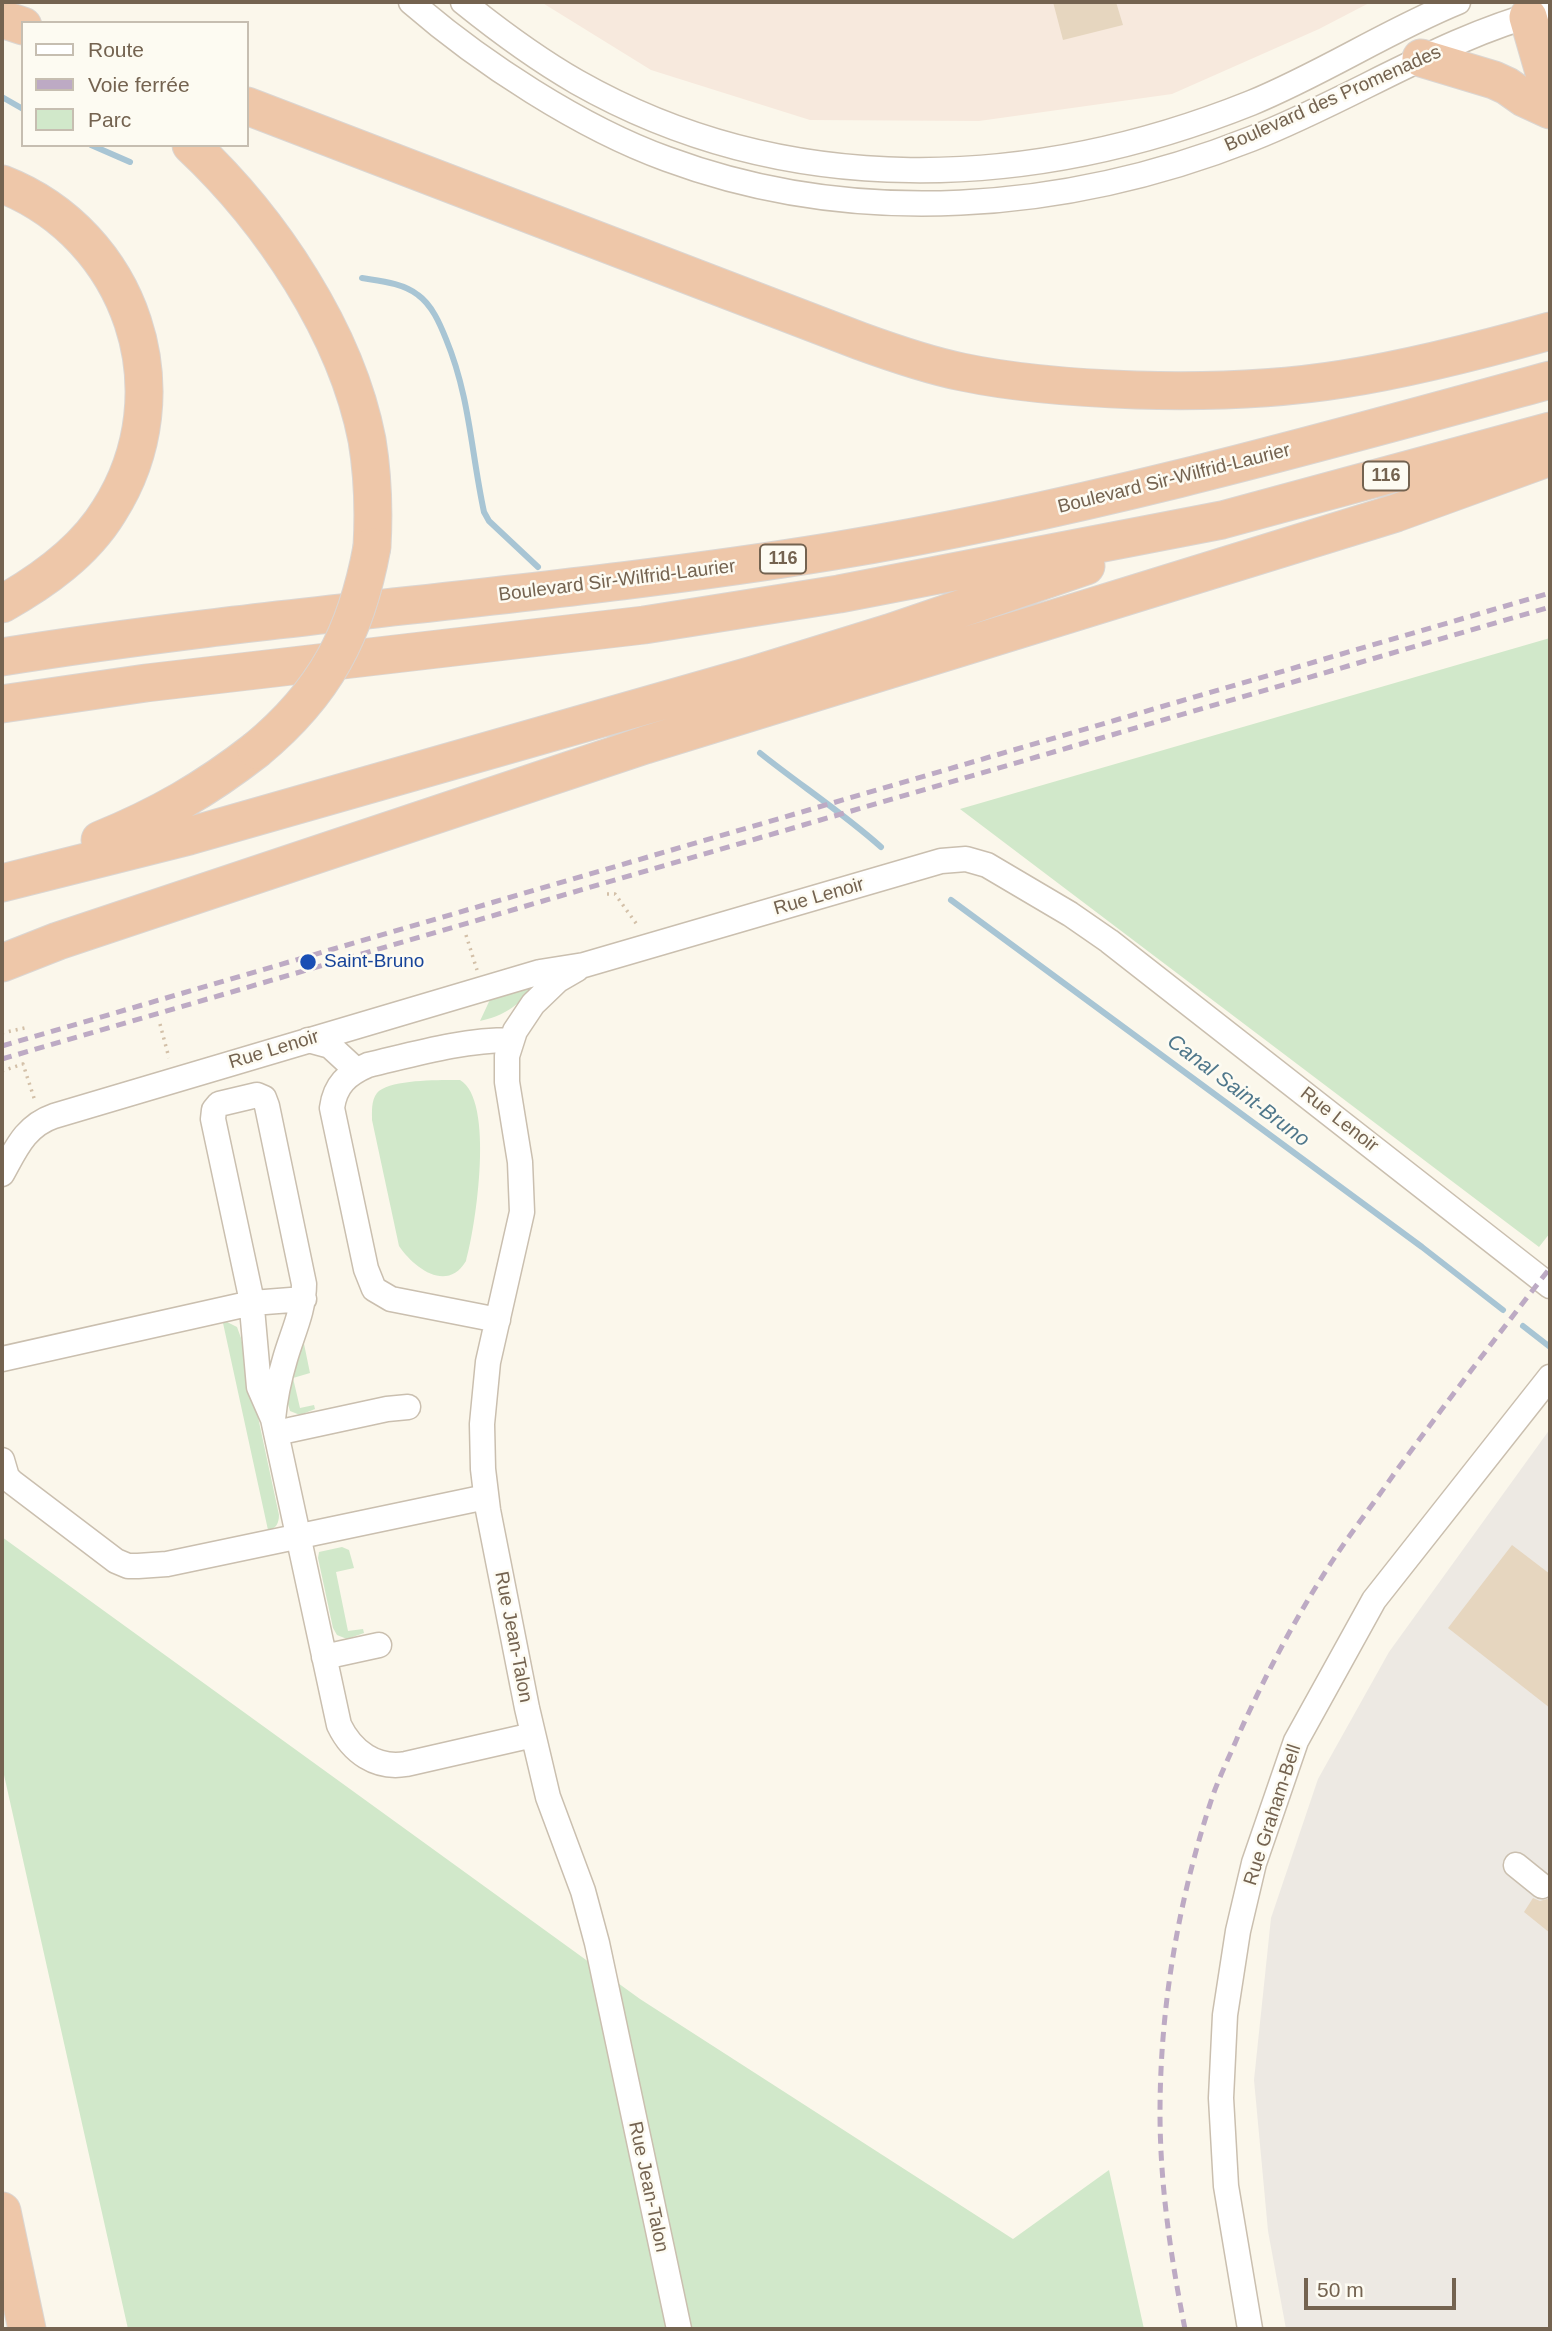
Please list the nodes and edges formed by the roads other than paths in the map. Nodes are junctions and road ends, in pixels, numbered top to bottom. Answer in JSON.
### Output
{"nodes":[{"id":1,"x":411,"y":2,"type":"edge"},
{"id":2,"x":463,"y":2,"type":"edge"},
{"id":3,"x":1449,"y":4,"type":"edge"},
{"id":4,"x":1534,"y":9,"type":"edge"},
{"id":5,"x":1422,"y":58,"type":"junction"},
{"id":6,"x":1550,"y":93,"type":"edge"},
{"id":7,"x":248,"y":106,"type":"edge"},
{"id":8,"x":1550,"y":110,"type":"edge"},
{"id":9,"x":193,"y":147,"type":"edge"},
{"id":10,"x":2,"y":184,"type":"edge"},
{"id":11,"x":1550,"y":331,"type":"edge"},
{"id":12,"x":1550,"y":380,"type":"edge"},
{"id":13,"x":1550,"y":431,"type":"edge"},
{"id":14,"x":1550,"y":457,"type":"edge"},
{"id":15,"x":1222,"y":520,"type":"junction"},
{"id":16,"x":2,"y":604,"type":"edge"},
{"id":17,"x":2,"y":657,"type":"edge"},
{"id":18,"x":2,"y":704,"type":"edge"},
{"id":19,"x":2,"y":881,"type":"edge"},
{"id":20,"x":2,"y":963,"type":"edge"},
{"id":21,"x":584,"y":965,"type":"junction"},
{"id":22,"x":308,"y":1040,"type":"junction"},
{"id":23,"x":511,"y":1040,"type":"junction"},
{"id":24,"x":356,"y":1070,"type":"junction"},
{"id":25,"x":2,"y":1174,"type":"edge"},
{"id":26,"x":1550,"y":1286,"type":"edge"},
{"id":27,"x":304,"y":1299,"type":"junction"},
{"id":28,"x":252,"y":1303,"type":"junction"},
{"id":29,"x":498,"y":1320,"type":"junction"},
{"id":30,"x":2,"y":1359,"type":"edge"},
{"id":31,"x":1550,"y":1377,"type":"edge"},
{"id":32,"x":408,"y":1407,"type":"dead end"},
{"id":33,"x":275,"y":1426,"type":"junction"},
{"id":34,"x":2,"y":1460,"type":"edge"},
{"id":35,"x":486,"y":1497,"type":"junction"},
{"id":36,"x":299,"y":1537,"type":"junction"},
{"id":37,"x":379,"y":1645,"type":"dead end"},
{"id":38,"x":324,"y":1657,"type":"junction"},
{"id":39,"x":533,"y":1735,"type":"junction"},
{"id":40,"x":1516,"y":1865,"type":"dead end"},
{"id":41,"x":1542,"y":1886,"type":"dead end"},
{"id":42,"x":2,"y":2211,"type":"edge"},
{"id":43,"x":27,"y":2329,"type":"edge"},
{"id":44,"x":679,"y":2329,"type":"edge"},
{"id":45,"x":1250,"y":2329,"type":"edge"}],
"edges":[{"from":1,"to":5,"type":"street","name":"Boulevard des Promenades"},
{"from":2,"to":3,"type":"street","name":"Boulevard des Promenades"},
{"from":4,"to":5,"type":"street","name":"Boulevard des Promenades"},
{"from":4,"to":6,"type":"highway"},
{"from":5,"to":8,"type":"highway"},
{"from":7,"to":11,"type":"highway"},
{"from":9,"to":19,"type":"highway","bridge":true},
{"from":10,"to":16,"type":"highway"},
{"from":12,"to":17,"type":"highway","name":"Boulevard Sir-Wilfrid-Laurier","number":"116"},
{"from":13,"to":15,"type":"highway","number":"116"},
{"from":14,"to":20,"type":"highway"},
{"from":15,"to":18,"type":"highway","number":"116"},
{"from":15,"to":19,"type":"highway"},
{"from":21,"to":22,"type":"street","name":"Rue Lenoir"},
{"from":21,"to":23,"type":"street","name":"Rue Jean-Talon"},
{"from":21,"to":26,"type":"street","name":"Rue Lenoir"},
{"from":22,"to":24,"type":"street"},
{"from":22,"to":25,"type":"street","name":"Rue Lenoir"},
{"from":23,"to":24,"type":"street"},
{"from":23,"to":29,"type":"street","name":"Rue Jean-Talon"},
{"from":24,"to":29,"type":"street"},
{"from":27,"to":28,"type":"street"},
{"from":27,"to":28,"type":"street"},
{"from":27,"to":33,"type":"street"},
{"from":28,"to":30,"type":"street"},
{"from":28,"to":33,"type":"street"},
{"from":29,"to":35,"type":"street","name":"Rue Jean-Talon"},
{"from":31,"to":45,"type":"street","name":"Rue Graham-Bell"},
{"from":32,"to":33,"type":"street"},
{"from":33,"to":36,"type":"street"},
{"from":34,"to":36,"type":"street"},
{"from":35,"to":36,"type":"street"},
{"from":35,"to":39,"type":"street","name":"Rue Jean-Talon"},
{"from":36,"to":38,"type":"street"},
{"from":37,"to":38,"type":"street"},
{"from":38,"to":39,"type":"street"},
{"from":39,"to":44,"type":"street","name":"Rue Jean-Talon"},
{"from":40,"to":41,"type":"street"},
{"from":42,"to":43,"type":"highway"}]}
